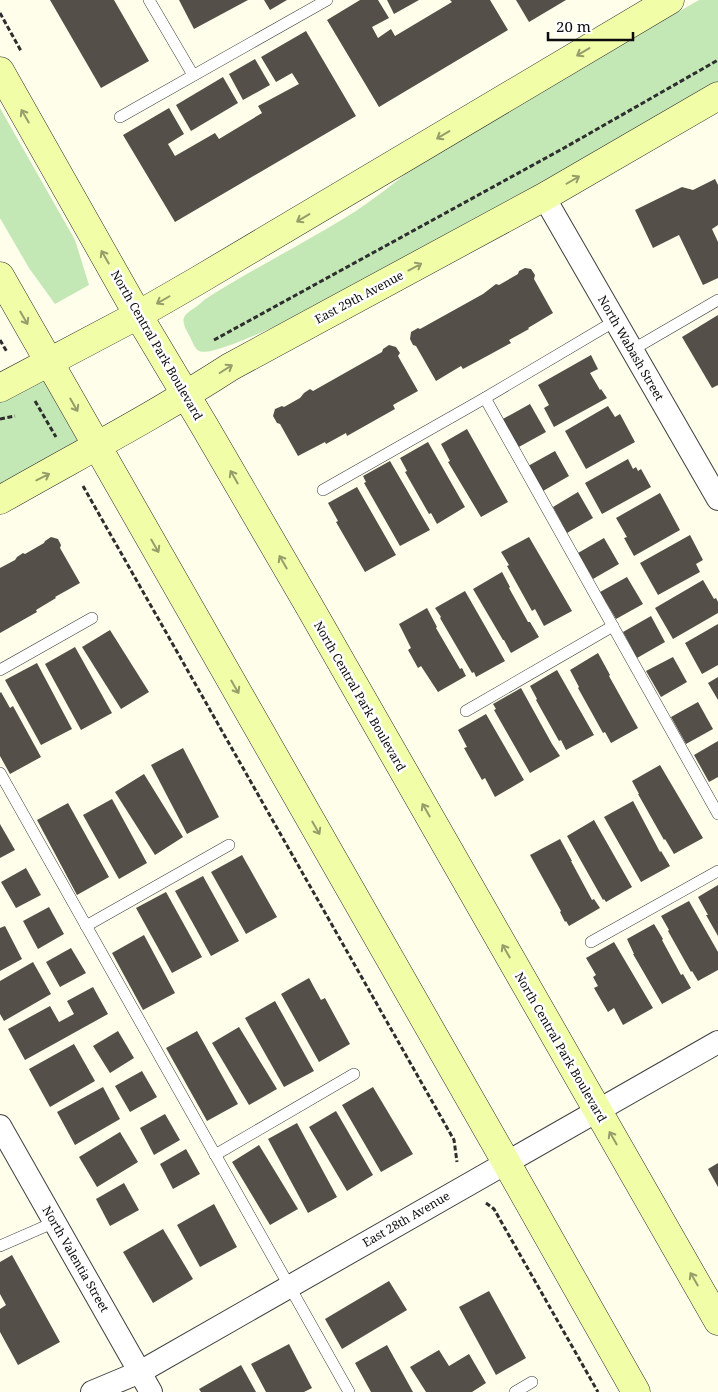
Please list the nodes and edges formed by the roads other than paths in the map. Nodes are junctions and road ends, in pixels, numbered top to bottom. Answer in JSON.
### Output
{"nodes":[{"id":1,"x":150,"y":0,"type":"edge"},
{"id":2,"x":327,"y":0,"type":"edge"},
{"id":3,"x":670,"y":0,"type":"edge"},
{"id":4,"x":0,"y":71,"type":"edge"},
{"id":5,"x":193,"y":75,"type":"junction"},
{"id":6,"x":718,"y":96,"type":"edge"},
{"id":7,"x":120,"y":116,"type":"dead end"},
{"id":8,"x":544,"y":197,"type":"junction"},
{"id":9,"x":0,"y":276,"type":"edge"},
{"id":10,"x":718,"y":300,"type":"edge"},
{"id":11,"x":138,"y":315,"type":"junction"},
{"id":12,"x":616,"y":321,"type":"junction"},
{"id":13,"x":632,"y":350,"type":"junction"},
{"id":14,"x":50,"y":362,"type":"junction"},
{"id":15,"x":11,"y":383,"type":"edge"},
{"id":16,"x":185,"y":394,"type":"junction"},
{"id":17,"x":485,"y":398,"type":"junction"},
{"id":18,"x":98,"y":446,"type":"junction"},
{"id":19,"x":323,"y":490,"type":"dead end"},
{"id":20,"x":718,"y":499,"type":"edge"},
{"id":21,"x":0,"y":500,"type":"edge"},
{"id":22,"x":92,"y":618,"type":"dead end"},
{"id":23,"x":613,"y":626,"type":"junction"},
{"id":24,"x":0,"y":670,"type":"edge"},
{"id":25,"x":466,"y":711,"type":"dead end"},
{"id":26,"x":0,"y":773,"type":"edge"},
{"id":27,"x":718,"y":814,"type":"edge"},
{"id":28,"x":228,"y":845,"type":"dead end"},
{"id":29,"x":718,"y":871,"type":"edge"},
{"id":30,"x":86,"y":926,"type":"junction"},
{"id":31,"x":591,"y":942,"type":"dead end"},
{"id":32,"x":718,"y":1042,"type":"edge"},
{"id":33,"x":354,"y":1074,"type":"dead end"},
{"id":34,"x":597,"y":1110,"type":"junction"},
{"id":35,"x":0,"y":1126,"type":"edge"},
{"id":36,"x":215,"y":1155,"type":"junction"},
{"id":37,"x":506,"y":1162,"type":"junction"},
{"id":38,"x":55,"y":1222,"type":"junction"},
{"id":39,"x":0,"y":1246,"type":"edge"},
{"id":40,"x":289,"y":1286,"type":"junction"},
{"id":41,"x":718,"y":1321,"type":"edge"},
{"id":42,"x":140,"y":1372,"type":"junction"},
{"id":43,"x":532,"y":1382,"type":"dead end"},
{"id":44,"x":92,"y":1392,"type":"edge"},
{"id":45,"x":151,"y":1392,"type":"edge"},
{"id":46,"x":349,"y":1392,"type":"edge"},
{"id":47,"x":515,"y":1392,"type":"edge"},
{"id":48,"x":636,"y":1392,"type":"edge"}],
"edges":[{"from":1,"to":5,"type":"lane"},
{"from":2,"to":5,"type":"lane"},
{"from":3,"to":11,"type":"main road","one_way":true},
{"from":11,"to":4,"type":"main road","name":"North Central Park Boulevard","one_way":true},
{"from":5,"to":7,"type":"lane"},
{"from":8,"to":6,"type":"main road","name":"East 29th Avenue","one_way":true},
{"from":8,"to":12,"type":"street","name":"North Wabash Street"},
{"from":16,"to":8,"type":"main road","name":"East 29th Avenue","one_way":true},
{"from":9,"to":14,"type":"main road","one_way":true},
{"from":10,"to":13,"type":"lane"},
{"from":11,"to":14,"type":"main road"},
{"from":11,"to":16,"type":"main road","name":"North Central Park Boulevard"},
{"from":12,"to":13,"type":"street","name":"North Wabash Street"},
{"from":12,"to":17,"type":"lane"},
{"from":13,"to":20,"type":"street","name":"North Wabash Street"},
{"from":14,"to":15,"type":"main road"},
{"from":14,"to":18,"type":"main road","one_way":true},
{"from":16,"to":18,"type":"main road","name":"East 29th Avenue"},
{"from":34,"to":16,"type":"main road","name":"North Central Park Boulevard","one_way":true},
{"from":17,"to":19,"type":"lane"},
{"from":17,"to":23,"type":"lane"},
{"from":21,"to":18,"type":"main road","name":"East 29th Avenue","one_way":true},
{"from":18,"to":37,"type":"main road","one_way":true},
{"from":22,"to":24,"type":"lane"},
{"from":23,"to":25,"type":"lane"},
{"from":23,"to":27,"type":"lane"},
{"from":26,"to":30,"type":"lane"},
{"from":28,"to":30,"type":"lane"},
{"from":29,"to":31,"type":"lane"},
{"from":30,"to":36,"type":"lane"},
{"from":32,"to":34,"type":"street","name":"East 28th Avenue"},
{"from":33,"to":36,"type":"lane"},
{"from":34,"to":37,"type":"street","name":"East 28th Avenue"},
{"from":41,"to":34,"type":"main road","name":"North Central Park Boulevard","one_way":true},
{"from":35,"to":38,"type":"street","name":"North Valentia Street"},
{"from":36,"to":40,"type":"lane"},
{"from":37,"to":40,"type":"street","name":"East 28th Avenue"},
{"from":37,"to":48,"type":"main road"},
{"from":38,"to":39,"type":"lane"},
{"from":38,"to":42,"type":"street","name":"North Valentia Street"},
{"from":40,"to":42,"type":"street","name":"East 28th Avenue"},
{"from":40,"to":46,"type":"lane"},
{"from":42,"to":44,"type":"street","name":"East 28th Avenue"},
{"from":42,"to":45,"type":"street","name":"North Valentia Street"},
{"from":43,"to":47,"type":"lane"}]}
